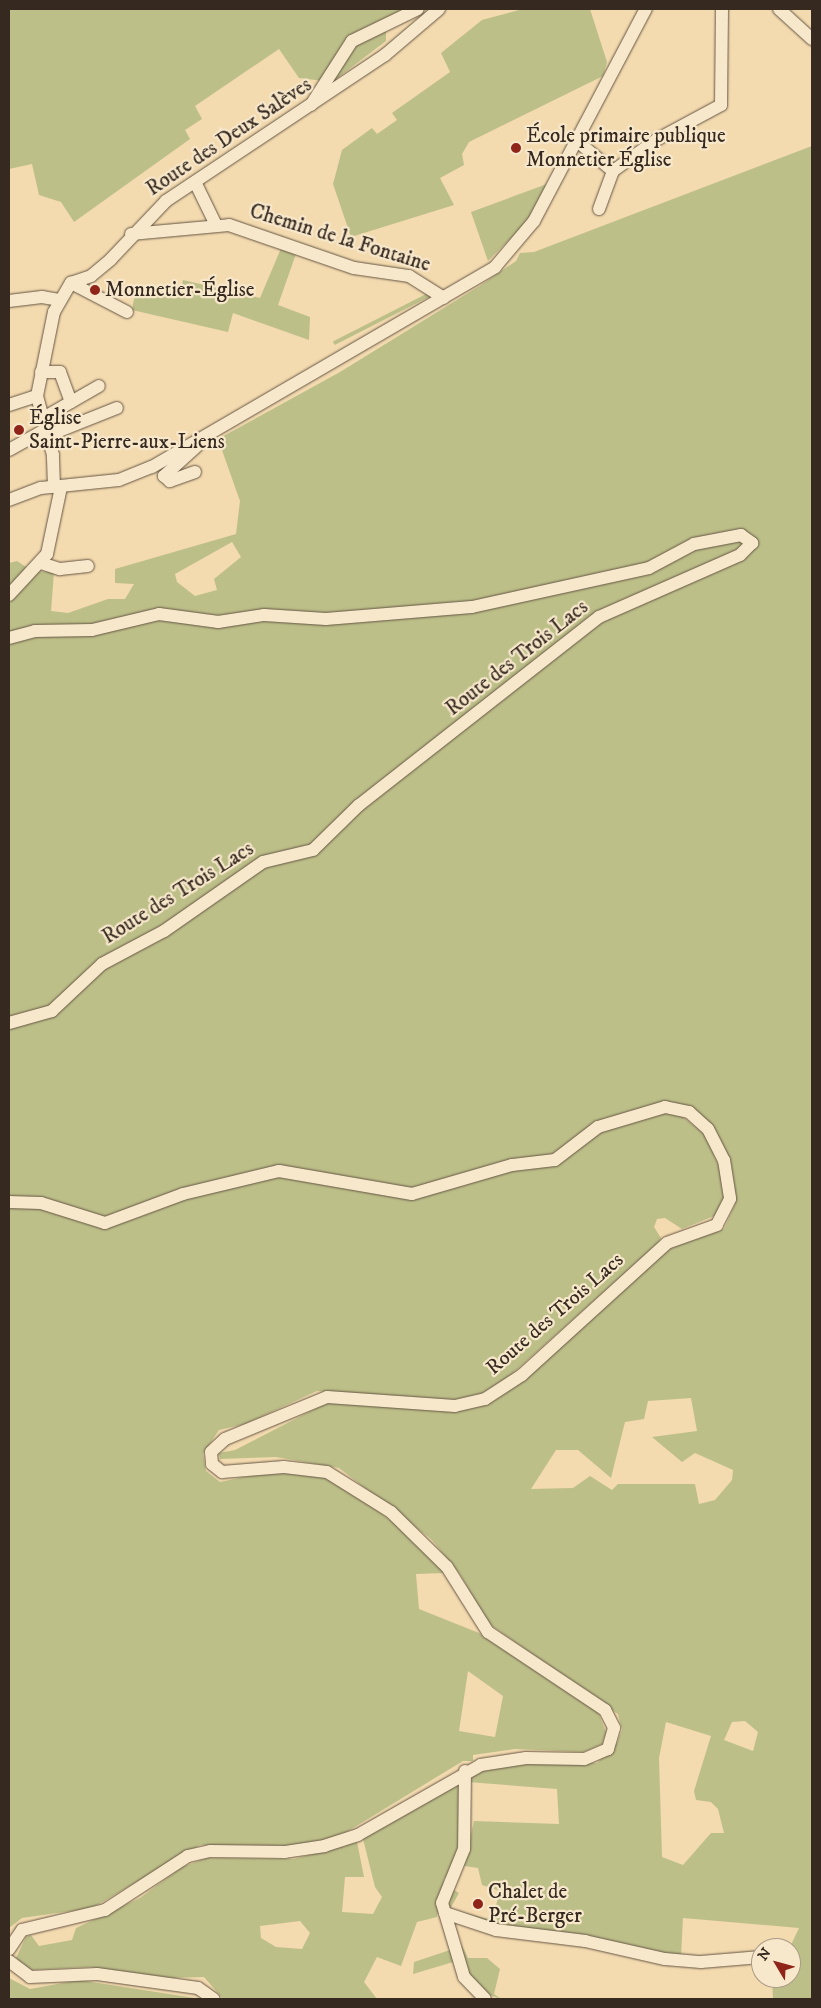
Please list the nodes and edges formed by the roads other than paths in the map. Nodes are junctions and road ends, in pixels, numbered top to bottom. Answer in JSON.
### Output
{"nodes":[{"id":1,"x":418,"y":9,"type":"edge"},
{"id":2,"x":440,"y":9,"type":"edge"},
{"id":3,"x":646,"y":9,"type":"edge"},
{"id":4,"x":722,"y":9,"type":"edge"},
{"id":5,"x":779,"y":9,"type":"edge"},
{"id":6,"x":812,"y":39,"type":"edge"},
{"id":7,"x":311,"y":105,"type":"junction"},
{"id":8,"x":577,"y":142,"type":"junction"},
{"id":9,"x":613,"y":172,"type":"junction"},
{"id":10,"x":195,"y":182,"type":"junction"},
{"id":11,"x":599,"y":209,"type":"dead end"},
{"id":12,"x":216,"y":224,"type":"junction"},
{"id":13,"x":131,"y":234,"type":"junction"},
{"id":14,"x":71,"y":283,"type":"junction"},
{"id":15,"x":444,"y":298,"type":"junction"},
{"id":16,"x":58,"y":300,"type":"junction"},
{"id":17,"x":9,"y":301,"type":"edge"},
{"id":18,"x":127,"y":312,"type":"dead end"},
{"id":19,"x":41,"y":372,"type":"junction"},
{"id":20,"x":99,"y":386,"type":"dead end"},
{"id":21,"x":37,"y":396,"type":"junction"},
{"id":22,"x":71,"y":402,"type":"junction"},
{"id":23,"x":9,"y":403,"type":"edge"},
{"id":24,"x":117,"y":408,"type":"dead end"},
{"id":25,"x":47,"y":426,"type":"junction"},
{"id":26,"x":199,"y":442,"type":"junction"},
{"id":27,"x":9,"y":450,"type":"edge"},
{"id":28,"x":195,"y":472,"type":"dead end"},
{"id":29,"x":57,"y":487,"type":"junction"},
{"id":30,"x":9,"y":500,"type":"edge"},
{"id":31,"x":41,"y":563,"type":"junction"},
{"id":32,"x":88,"y":566,"type":"dead end"},
{"id":33,"x":9,"y":595,"type":"edge"},
{"id":34,"x":9,"y":638,"type":"edge"},
{"id":35,"x":9,"y":1024,"type":"edge"},
{"id":36,"x":9,"y":1202,"type":"edge"},
{"id":37,"x":465,"y":1771,"type":"junction"},
{"id":38,"x":445,"y":1914,"type":"junction"},
{"id":39,"x":9,"y":1949,"type":"edge"},
{"id":40,"x":751,"y":1958,"type":"edge"},
{"id":41,"x":9,"y":1961,"type":"edge"},
{"id":42,"x":214,"y":1999,"type":"edge"},
{"id":43,"x":485,"y":1999,"type":"edge"}],
"edges":[{"from":1,"to":7,"type":"street"},
{"from":2,"to":7,"type":"street","name":"Route des Deux Salèves"},
{"from":3,"to":8,"type":"street"},
{"from":4,"to":9,"type":"street"},
{"from":5,"to":6,"type":"street"},
{"from":7,"to":10,"type":"street","name":"Route des Deux Salèves"},
{"from":8,"to":9,"type":"street"},
{"from":8,"to":15,"type":"street"},
{"from":9,"to":11,"type":"street"},
{"from":10,"to":12,"type":"street"},
{"from":10,"to":13,"type":"street","name":"Route des Deux Salèves"},
{"from":12,"to":13,"type":"street","name":"Chemin de la Fontaine"},
{"from":12,"to":15,"type":"street","name":"Chemin de la Fontaine"},
{"from":13,"to":14,"type":"street","name":"Route des Deux Salèves"},
{"from":14,"to":16,"type":"street","name":"Route des Deux Salèves"},
{"from":14,"to":18,"type":"street"},
{"from":15,"to":26,"type":"street"},
{"from":16,"to":17,"type":"street"},
{"from":16,"to":19,"type":"street","name":"Route des Deux Salèves"},
{"from":19,"to":21,"type":"street","name":"Route des Deux Salèves"},
{"from":19,"to":22,"type":"street"},
{"from":20,"to":22,"type":"street"},
{"from":21,"to":23,"type":"street"},
{"from":21,"to":25,"type":"street"},
{"from":22,"to":25,"type":"street"},
{"from":24,"to":25,"type":"street"},
{"from":25,"to":27,"type":"street"},
{"from":25,"to":29,"type":"street"},
{"from":26,"to":28,"type":"street"},
{"from":26,"to":29,"type":"street"},
{"from":29,"to":30,"type":"street"},
{"from":29,"to":31,"type":"street"},
{"from":31,"to":32,"type":"street"},
{"from":31,"to":33,"type":"street"},
{"from":34,"to":35,"type":"street","name":"Route des Trois Lacs"},
{"from":36,"to":37,"type":"street","name":"Route des Trois Lacs"},
{"from":37,"to":38,"type":"street"},
{"from":37,"to":39,"type":"street","name":"Route des Trois Lacs"},
{"from":38,"to":40,"type":"street"},
{"from":38,"to":43,"type":"street"},
{"from":41,"to":42,"type":"street"}]}
